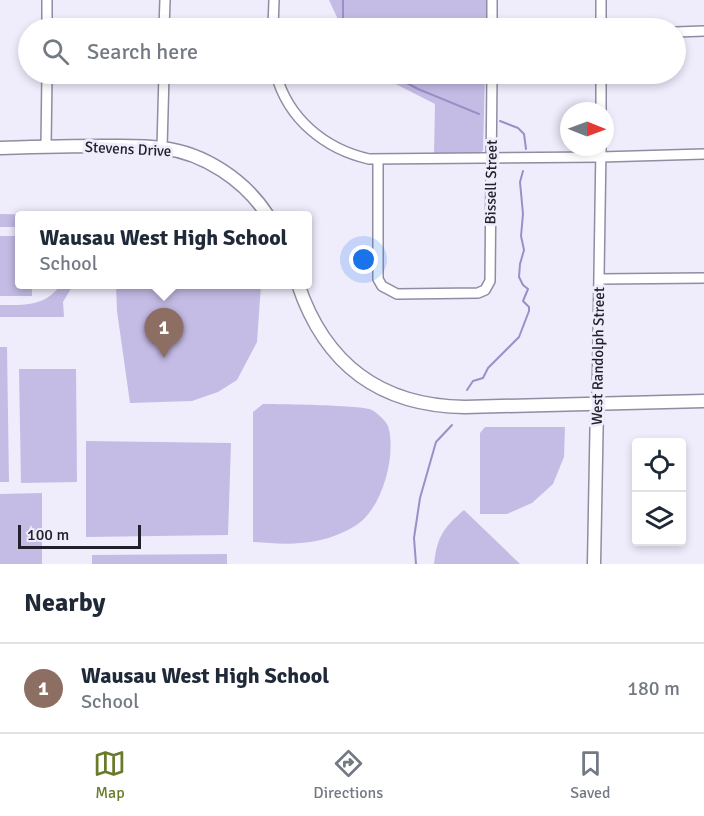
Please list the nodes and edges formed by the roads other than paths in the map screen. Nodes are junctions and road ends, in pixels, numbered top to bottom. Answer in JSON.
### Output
{"nodes":[{"id":1,"x":47,"y":0,"type":"edge"},
{"id":2,"x":165,"y":0,"type":"edge"},
{"id":3,"x":274,"y":0,"type":"edge"},
{"id":4,"x":492,"y":0,"type":"edge"},
{"id":5,"x":601,"y":0,"type":"edge"},
{"id":6,"x":47,"y":18,"type":"edge"},
{"id":7,"x":164,"y":18,"type":"edge"},
{"id":8,"x":273,"y":18,"type":"edge"},
{"id":9,"x":492,"y":18,"type":"edge"},
{"id":10,"x":601,"y":18,"type":"edge"},
{"id":11,"x":704,"y":31,"type":"edge"},
{"id":12,"x":686,"y":32,"type":"edge"},
{"id":13,"x":46,"y":84,"type":"edge"},
{"id":14,"x":164,"y":84,"type":"edge"},
{"id":15,"x":279,"y":84,"type":"edge"},
{"id":16,"x":492,"y":84,"type":"edge"},
{"id":17,"x":601,"y":84,"type":"edge"},
{"id":18,"x":601,"y":102,"type":"edge"},
{"id":19,"x":46,"y":147,"type":"junction"},
{"id":20,"x":0,"y":148,"type":"edge"},
{"id":21,"x":162,"y":148,"type":"junction"},
{"id":22,"x":704,"y":154,"type":"edge"},
{"id":23,"x":492,"y":158,"type":"junction"},
{"id":24,"x":601,"y":158,"type":"junction"},
{"id":25,"x":378,"y":160,"type":"junction"},
{"id":26,"x":264,"y":211,"type":"edge"},
{"id":27,"x":704,"y":278,"type":"edge"},
{"id":28,"x":600,"y":279,"type":"junction"},
{"id":29,"x":300,"y":289,"type":"edge"},
{"id":30,"x":704,"y":401,"type":"edge"},
{"id":31,"x":597,"y":404,"type":"junction"},
{"id":32,"x":594,"y":564,"type":"edge"}],
"edges":[{"from":1,"to":6,"type":"street"},
{"from":2,"to":7,"type":"street"},
{"from":3,"to":8,"type":"street"},
{"from":4,"to":9,"type":"street"},
{"from":5,"to":10,"type":"street"},
{"from":11,"to":12,"type":"street"},
{"from":13,"to":19,"type":"street"},
{"from":14,"to":21,"type":"street"},
{"from":15,"to":25,"type":"street"},
{"from":16,"to":23,"type":"street","name":"Bissell Street"},
{"from":17,"to":18,"type":"street"},
{"from":19,"to":20,"type":"street","name":"Stevens Drive"},
{"from":19,"to":21,"type":"street","name":"Stevens Drive"},
{"from":21,"to":26,"type":"street","name":"Stevens Drive"},
{"from":22,"to":24,"type":"street"},
{"from":23,"to":24,"type":"street"},
{"from":23,"to":25,"type":"street"},
{"from":23,"to":25,"type":"street","name":"Bissell Street"},
{"from":24,"to":28,"type":"street","name":"West Randolph Street"},
{"from":27,"to":28,"type":"street"},
{"from":28,"to":31,"type":"street","name":"West Randolph Street"},
{"from":29,"to":31,"type":"street"},
{"from":30,"to":31,"type":"street"},
{"from":31,"to":32,"type":"street","name":"West Randolph Street"}]}
